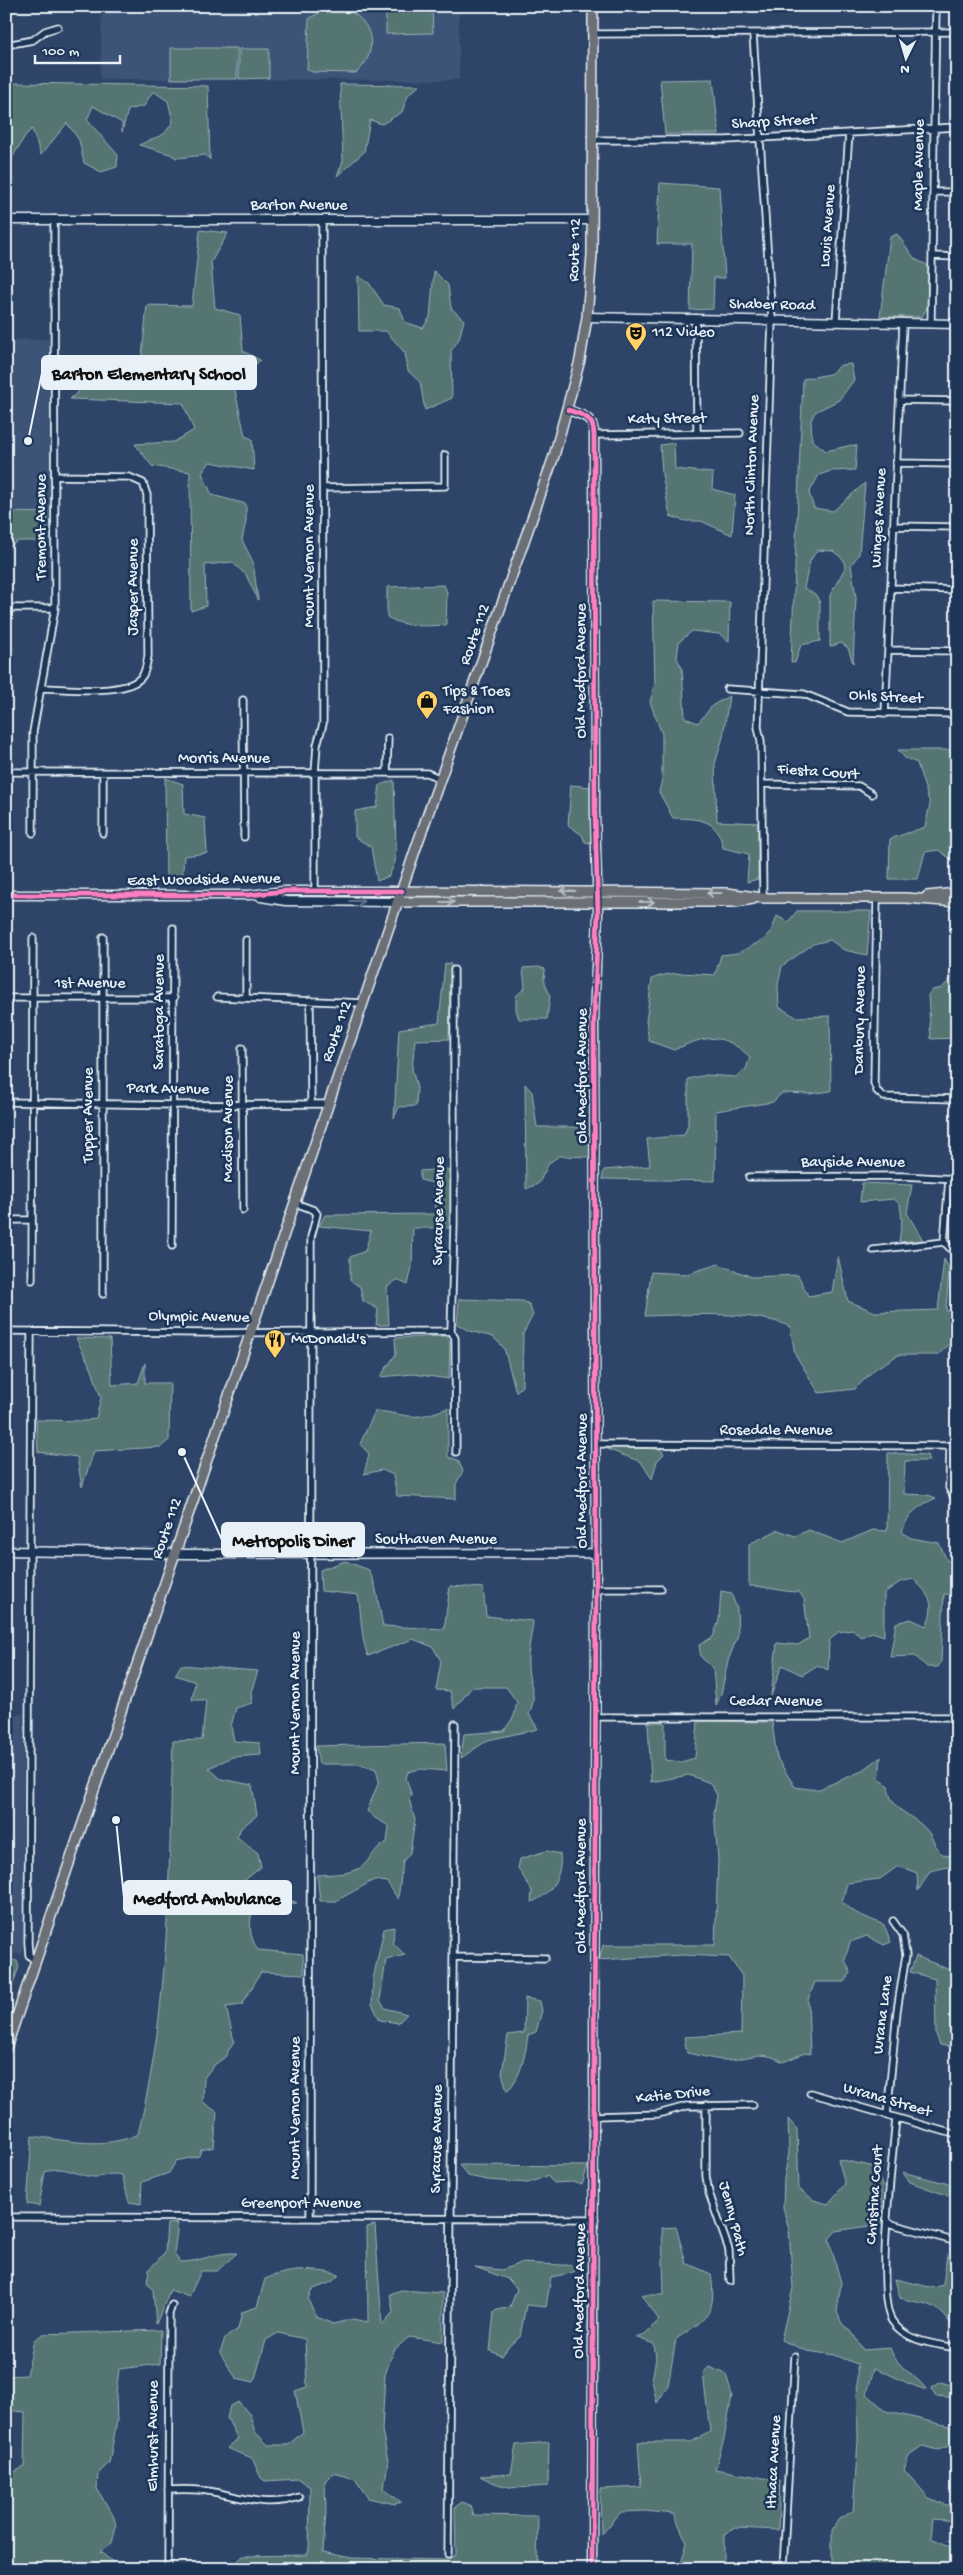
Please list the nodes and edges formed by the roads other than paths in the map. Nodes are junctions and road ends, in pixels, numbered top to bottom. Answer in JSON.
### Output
{"nodes":[{"id":1,"x":592,"y":6,"type":"edge"},
{"id":2,"x":936,"y":6,"type":"edge"},
{"id":3,"x":58,"y":26,"type":"dead end"},
{"id":4,"x":936,"y":32,"type":"junction"},
{"id":5,"x":957,"y":32,"type":"edge"},
{"id":6,"x":592,"y":34,"type":"junction"},
{"id":7,"x":753,"y":34,"type":"junction"},
{"id":8,"x":6,"y":45,"type":"edge"},
{"id":9,"x":934,"y":127,"type":"junction"},
{"id":10,"x":957,"y":127,"type":"edge"},
{"id":11,"x":849,"y":133,"type":"junction"},
{"id":12,"x":761,"y":138,"type":"junction"},
{"id":13,"x":592,"y":140,"type":"junction"},
{"id":14,"x":934,"y":192,"type":"junction"},
{"id":15,"x":957,"y":192,"type":"edge"},
{"id":16,"x":54,"y":219,"type":"junction"},
{"id":17,"x":6,"y":220,"type":"edge"},
{"id":18,"x":322,"y":220,"type":"junction"},
{"id":19,"x":592,"y":220,"type":"junction"},
{"id":20,"x":933,"y":256,"type":"junction"},
{"id":21,"x":957,"y":257,"type":"edge"},
{"id":22,"x":587,"y":317,"type":"junction"},
{"id":23,"x":696,"y":318,"type":"junction"},
{"id":24,"x":772,"y":320,"type":"junction"},
{"id":25,"x":836,"y":321,"type":"junction"},
{"id":26,"x":903,"y":324,"type":"junction"},
{"id":27,"x":932,"y":324,"type":"junction"},
{"id":28,"x":957,"y":324,"type":"edge"},
{"id":29,"x":900,"y":400,"type":"junction"},
{"id":30,"x":957,"y":401,"type":"edge"},
{"id":31,"x":568,"y":410,"type":"junction"},
{"id":32,"x":697,"y":433,"type":"junction"},
{"id":33,"x":740,"y":433,"type":"dead end"},
{"id":34,"x":594,"y":435,"type":"junction"},
{"id":35,"x":445,"y":455,"type":"dead end"},
{"id":36,"x":896,"y":463,"type":"junction"},
{"id":37,"x":957,"y":464,"type":"edge"},
{"id":38,"x":56,"y":476,"type":"junction"},
{"id":39,"x":324,"y":488,"type":"junction"},
{"id":40,"x":893,"y":526,"type":"junction"},
{"id":41,"x":957,"y":527,"type":"edge"},
{"id":42,"x":891,"y":588,"type":"junction"},
{"id":43,"x":957,"y":590,"type":"edge"},
{"id":44,"x":6,"y":608,"type":"edge"},
{"id":45,"x":55,"y":608,"type":"junction"},
{"id":46,"x":888,"y":650,"type":"junction"},
{"id":47,"x":957,"y":651,"type":"edge"},
{"id":48,"x":43,"y":688,"type":"junction"},
{"id":49,"x":727,"y":689,"type":"dead end"},
{"id":50,"x":759,"y":689,"type":"junction"},
{"id":51,"x":242,"y":700,"type":"dead end"},
{"id":52,"x":885,"y":714,"type":"junction"},
{"id":53,"x":957,"y":714,"type":"edge"},
{"id":54,"x":388,"y":738,"type":"dead end"},
{"id":55,"x":6,"y":772,"type":"edge"},
{"id":56,"x":244,"y":772,"type":"junction"},
{"id":57,"x":33,"y":773,"type":"junction"},
{"id":58,"x":103,"y":773,"type":"junction"},
{"id":59,"x":315,"y":773,"type":"junction"},
{"id":60,"x":387,"y":773,"type":"junction"},
{"id":61,"x":441,"y":778,"type":"junction"},
{"id":62,"x":762,"y":784,"type":"junction"},
{"id":63,"x":872,"y":794,"type":"dead end"},
{"id":64,"x":34,"y":833,"type":"dead end"},
{"id":65,"x":103,"y":833,"type":"dead end"},
{"id":66,"x":244,"y":837,"type":"dead end"},
{"id":67,"x":598,"y":891,"type":"junction"},
{"id":68,"x":315,"y":892,"type":"junction"},
{"id":69,"x":402,"y":892,"type":"junction"},
{"id":70,"x":957,"y":893,"type":"edge"},
{"id":71,"x":6,"y":894,"type":"edge"},
{"id":72,"x":249,"y":895,"type":"junction"},
{"id":73,"x":763,"y":898,"type":"junction"},
{"id":74,"x":877,"y":898,"type":"junction"},
{"id":75,"x":906,"y":898,"type":"junction"},
{"id":76,"x":398,"y":902,"type":"junction"},
{"id":77,"x":598,"y":902,"type":"junction"},
{"id":78,"x":957,"y":902,"type":"edge"},
{"id":79,"x":172,"y":928,"type":"dead end"},
{"id":80,"x":103,"y":937,"type":"dead end"},
{"id":81,"x":32,"y":938,"type":"dead end"},
{"id":82,"x":246,"y":940,"type":"dead end"},
{"id":83,"x":454,"y":970,"type":"dead end"},
{"id":84,"x":104,"y":997,"type":"junction"},
{"id":85,"x":216,"y":997,"type":"dead end"},
{"id":86,"x":6,"y":998,"type":"edge"},
{"id":87,"x":32,"y":998,"type":"junction"},
{"id":88,"x":174,"y":998,"type":"junction"},
{"id":89,"x":246,"y":998,"type":"junction"},
{"id":90,"x":310,"y":1000,"type":"junction"},
{"id":91,"x":364,"y":1002,"type":"junction"},
{"id":92,"x":242,"y":1048,"type":"dead end"},
{"id":93,"x":957,"y":1099,"type":"edge"},
{"id":94,"x":6,"y":1102,"type":"edge"},
{"id":95,"x":31,"y":1102,"type":"junction"},
{"id":96,"x":103,"y":1102,"type":"junction"},
{"id":97,"x":243,"y":1104,"type":"junction"},
{"id":98,"x":311,"y":1104,"type":"junction"},
{"id":99,"x":329,"y":1104,"type":"junction"},
{"id":100,"x":174,"y":1105,"type":"junction"},
{"id":101,"x":748,"y":1177,"type":"dead end"},
{"id":102,"x":949,"y":1179,"type":"junction"},
{"id":103,"x":957,"y":1179,"type":"edge"},
{"id":104,"x":295,"y":1204,"type":"junction"},
{"id":105,"x":243,"y":1210,"type":"dead end"},
{"id":106,"x":6,"y":1220,"type":"edge"},
{"id":107,"x":31,"y":1220,"type":"junction"},
{"id":108,"x":944,"y":1242,"type":"junction"},
{"id":109,"x":172,"y":1246,"type":"dead end"},
{"id":110,"x":873,"y":1250,"type":"dead end"},
{"id":111,"x":957,"y":1255,"type":"edge"},
{"id":112,"x":32,"y":1280,"type":"dead end"},
{"id":113,"x":103,"y":1294,"type":"dead end"},
{"id":114,"x":6,"y":1331,"type":"edge"},
{"id":115,"x":31,"y":1331,"type":"junction"},
{"id":116,"x":451,"y":1331,"type":"junction"},
{"id":117,"x":311,"y":1332,"type":"junction"},
{"id":118,"x":251,"y":1333,"type":"junction"},
{"id":119,"x":596,"y":1444,"type":"junction"},
{"id":120,"x":953,"y":1446,"type":"edge"},
{"id":121,"x":456,"y":1452,"type":"dead end"},
{"id":122,"x":957,"y":1503,"type":"edge"},
{"id":123,"x":6,"y":1551,"type":"edge"},
{"id":124,"x":28,"y":1551,"type":"junction"},
{"id":125,"x":596,"y":1553,"type":"junction"},
{"id":126,"x":175,"y":1554,"type":"junction"},
{"id":127,"x":310,"y":1554,"type":"junction"},
{"id":128,"x":596,"y":1589,"type":"junction"},
{"id":129,"x":661,"y":1589,"type":"dead end"},
{"id":130,"x":596,"y":1717,"type":"junction"},
{"id":131,"x":957,"y":1717,"type":"edge"},
{"id":132,"x":455,"y":1724,"type":"dead end"},
{"id":133,"x":893,"y":1921,"type":"dead end"},
{"id":134,"x":454,"y":1957,"type":"junction"},
{"id":135,"x":545,"y":1958,"type":"dead end"},
{"id":136,"x":36,"y":1962,"type":"junction"},
{"id":137,"x":6,"y":2048,"type":"edge"},
{"id":138,"x":810,"y":2093,"type":"dead end"},
{"id":139,"x":706,"y":2105,"type":"junction"},
{"id":140,"x":754,"y":2105,"type":"dead end"},
{"id":141,"x":595,"y":2116,"type":"junction"},
{"id":142,"x":887,"y":2116,"type":"junction"},
{"id":143,"x":896,"y":2118,"type":"junction"},
{"id":144,"x":957,"y":2136,"type":"edge"},
{"id":145,"x":6,"y":2217,"type":"edge"},
{"id":146,"x":310,"y":2218,"type":"junction"},
{"id":147,"x":451,"y":2219,"type":"junction"},
{"id":148,"x":595,"y":2219,"type":"junction"},
{"id":149,"x":888,"y":2223,"type":"junction"},
{"id":150,"x":957,"y":2242,"type":"edge"},
{"id":151,"x":730,"y":2281,"type":"dead end"},
{"id":152,"x":172,"y":2304,"type":"dead end"},
{"id":153,"x":957,"y":2348,"type":"edge"},
{"id":154,"x":795,"y":2356,"type":"dead end"},
{"id":155,"x":168,"y":2490,"type":"junction"},
{"id":156,"x":299,"y":2497,"type":"dead end"},
{"id":157,"x":448,"y":2554,"type":"dead end"},
{"id":158,"x":168,"y":2569,"type":"edge"},
{"id":159,"x":592,"y":2569,"type":"edge"},
{"id":160,"x":783,"y":2569,"type":"edge"}],
"edges":[{"from":1,"to":6,"type":"main road","name":"Route 112"},
{"from":2,"to":4,"type":"street","name":"Maple Avenue"},
{"from":3,"to":8,"type":"street"},
{"from":4,"to":5,"type":"street"},
{"from":4,"to":7,"type":"street"},
{"from":4,"to":9,"type":"street","name":"Maple Avenue"},
{"from":6,"to":7,"type":"street"},
{"from":6,"to":13,"type":"main road","name":"Route 112"},
{"from":7,"to":12,"type":"street","name":"North Clinton Avenue"},
{"from":9,"to":10,"type":"street","name":"Sharp Street"},
{"from":9,"to":11,"type":"street","name":"Sharp Street"},
{"from":9,"to":14,"type":"street","name":"Maple Avenue"},
{"from":11,"to":12,"type":"street","name":"Sharp Street"},
{"from":11,"to":25,"type":"street","name":"Louis Avenue"},
{"from":12,"to":13,"type":"street","name":"Sharp Street"},
{"from":12,"to":24,"type":"street","name":"North Clinton Avenue"},
{"from":13,"to":19,"type":"main road","name":"Route 112"},
{"from":14,"to":15,"type":"street"},
{"from":14,"to":20,"type":"street","name":"Maple Avenue"},
{"from":16,"to":17,"type":"street","name":"Barton Avenue"},
{"from":16,"to":18,"type":"street","name":"Barton Avenue"},
{"from":16,"to":38,"type":"street","name":"Tremont Avenue"},
{"from":18,"to":19,"type":"street","name":"Barton Avenue"},
{"from":18,"to":39,"type":"street","name":"Mount Vernon Avenue"},
{"from":19,"to":22,"type":"main road","name":"Route 112"},
{"from":20,"to":21,"type":"street"},
{"from":20,"to":27,"type":"street","name":"Maple Avenue"},
{"from":22,"to":23,"type":"street","name":"Shaber Road"},
{"from":22,"to":31,"type":"main road","name":"Route 112"},
{"from":23,"to":24,"type":"street","name":"Shaber Road"},
{"from":23,"to":32,"type":"street"},
{"from":24,"to":25,"type":"street","name":"Shaber Road"},
{"from":24,"to":50,"type":"street","name":"North Clinton Avenue"},
{"from":25,"to":26,"type":"street","name":"Shaber Road"},
{"from":26,"to":27,"type":"street","name":"Shaber Road"},
{"from":26,"to":29,"type":"street","name":"Winges Avenue"},
{"from":27,"to":28,"type":"street","name":"Shaber Road"},
{"from":29,"to":30,"type":"street"},
{"from":29,"to":36,"type":"street","name":"Winges Avenue"},
{"from":31,"to":34,"type":"street"},
{"from":31,"to":61,"type":"main road","name":"Route 112"},
{"from":32,"to":33,"type":"street","name":"Katy Street"},
{"from":32,"to":34,"type":"street","name":"Katy Street"},
{"from":34,"to":67,"type":"street","name":"Old Medford Avenue"},
{"from":35,"to":39,"type":"street"},
{"from":36,"to":37,"type":"street"},
{"from":36,"to":40,"type":"street","name":"Winges Avenue"},
{"from":38,"to":45,"type":"street","name":"Tremont Avenue"},
{"from":38,"to":48,"type":"street","name":"Jasper Avenue"},
{"from":39,"to":59,"type":"street","name":"Mount Vernon Avenue"},
{"from":40,"to":41,"type":"street"},
{"from":40,"to":42,"type":"street","name":"Winges Avenue"},
{"from":42,"to":43,"type":"street"},
{"from":42,"to":46,"type":"street","name":"Winges Avenue"},
{"from":44,"to":45,"type":"street"},
{"from":45,"to":48,"type":"street","name":"Tremont Avenue"},
{"from":46,"to":47,"type":"street"},
{"from":46,"to":52,"type":"street","name":"Winges Avenue"},
{"from":48,"to":57,"type":"street","name":"Tremont Avenue"},
{"from":49,"to":50,"type":"street","name":"Ohls Street"},
{"from":50,"to":52,"type":"street","name":"Ohls Street"},
{"from":50,"to":62,"type":"street","name":"North Clinton Avenue"},
{"from":51,"to":56,"type":"street"},
{"from":52,"to":53,"type":"street","name":"Ohls Street"},
{"from":54,"to":60,"type":"street"},
{"from":55,"to":57,"type":"street","name":"Morris Avenue"},
{"from":56,"to":58,"type":"street","name":"Morris Avenue"},
{"from":56,"to":59,"type":"street","name":"Morris Avenue"},
{"from":56,"to":66,"type":"street"},
{"from":57,"to":58,"type":"street","name":"Morris Avenue"},
{"from":57,"to":64,"type":"street","name":"Tremont Avenue"},
{"from":58,"to":65,"type":"street"},
{"from":59,"to":60,"type":"street","name":"Morris Avenue"},
{"from":59,"to":68,"type":"street","name":"Mount Vernon Avenue"},
{"from":60,"to":61,"type":"street","name":"Morris Avenue"},
{"from":61,"to":69,"type":"main road","name":"Route 112"},
{"from":62,"to":63,"type":"street","name":"Fiesta Court"},
{"from":62,"to":73,"type":"street","name":"North Clinton Avenue"},
{"from":67,"to":69,"type":"main road","name":"East Woodside Avenue","one_way":true},
{"from":73,"to":67,"type":"main road","name":"East Woodside Avenue","one_way":true},
{"from":67,"to":77,"type":"street","name":"Old Medford Avenue"},
{"from":68,"to":69,"type":"street","name":"East Woodside Avenue"},
{"from":68,"to":72,"type":"street","name":"East Woodside Avenue"},
{"from":69,"to":76,"type":"main road","name":"Route 112"},
{"from":70,"to":75,"type":"main road"},
{"from":71,"to":72,"type":"street","name":"East Woodside Avenue"},
{"from":72,"to":76,"type":"street","name":"East Woodside Avenue","one_way":true},
{"from":73,"to":74,"type":"main road"},
{"from":77,"to":73,"type":"main road","name":"East Woodside Avenue","one_way":true},
{"from":74,"to":75,"type":"main road"},
{"from":74,"to":93,"type":"street","name":"Danbury Avenue"},
{"from":75,"to":78,"type":"main road"},
{"from":76,"to":77,"type":"main road","name":"East Woodside Avenue","one_way":true},
{"from":76,"to":91,"type":"main road","name":"Route 112"},
{"from":77,"to":119,"type":"street","name":"Old Medford Avenue"},
{"from":79,"to":88,"type":"street","name":"Saratoga Avenue"},
{"from":80,"to":84,"type":"street","name":"Tupper Avenue"},
{"from":81,"to":87,"type":"street"},
{"from":82,"to":89,"type":"street"},
{"from":83,"to":116,"type":"street","name":"Syracuse Avenue"},
{"from":84,"to":87,"type":"street","name":"1st Avenue"},
{"from":84,"to":88,"type":"street","name":"1st Avenue"},
{"from":84,"to":96,"type":"street","name":"Tupper Avenue"},
{"from":85,"to":89,"type":"street"},
{"from":86,"to":87,"type":"street","name":"1st Avenue"},
{"from":87,"to":95,"type":"street"},
{"from":88,"to":100,"type":"street","name":"Saratoga Avenue"},
{"from":89,"to":90,"type":"street"},
{"from":90,"to":91,"type":"street"},
{"from":90,"to":98,"type":"street"},
{"from":91,"to":99,"type":"main road","name":"Route 112"},
{"from":92,"to":97,"type":"street","name":"Madison Avenue"},
{"from":94,"to":95,"type":"street","name":"Park Avenue"},
{"from":95,"to":96,"type":"street","name":"Park Avenue"},
{"from":95,"to":107,"type":"street"},
{"from":96,"to":100,"type":"street","name":"Park Avenue"},
{"from":96,"to":113,"type":"street","name":"Tupper Avenue"},
{"from":97,"to":98,"type":"street","name":"Park Avenue"},
{"from":97,"to":100,"type":"street","name":"Park Avenue"},
{"from":97,"to":105,"type":"street","name":"Madison Avenue"},
{"from":98,"to":99,"type":"street","name":"Park Avenue"},
{"from":99,"to":104,"type":"main road","name":"Route 112"},
{"from":100,"to":109,"type":"street","name":"Saratoga Avenue"},
{"from":101,"to":102,"type":"street","name":"Bayside Avenue"},
{"from":102,"to":103,"type":"street","name":"Bayside Avenue"},
{"from":102,"to":108,"type":"street"},
{"from":104,"to":117,"type":"street","name":"Mount Vernon Avenue"},
{"from":104,"to":118,"type":"main road","name":"Route 112"},
{"from":106,"to":107,"type":"street"},
{"from":107,"to":112,"type":"street"},
{"from":108,"to":110,"type":"street"},
{"from":108,"to":111,"type":"street"},
{"from":114,"to":115,"type":"street","name":"Olympic Avenue"},
{"from":115,"to":118,"type":"street","name":"Olympic Avenue"},
{"from":115,"to":124,"type":"street"},
{"from":116,"to":117,"type":"street","name":"Olympic Avenue"},
{"from":116,"to":121,"type":"street","name":"Syracuse Avenue"},
{"from":117,"to":118,"type":"street","name":"Olympic Avenue"},
{"from":117,"to":127,"type":"street","name":"Mount Vernon Avenue"},
{"from":118,"to":126,"type":"main road","name":"Route 112"},
{"from":119,"to":120,"type":"street","name":"Rosedale Avenue"},
{"from":119,"to":125,"type":"street","name":"Old Medford Avenue"},
{"from":120,"to":122,"type":"street"},
{"from":123,"to":124,"type":"street","name":"Southaven Avenue"},
{"from":124,"to":126,"type":"street","name":"Southaven Avenue"},
{"from":124,"to":136,"type":"street"},
{"from":125,"to":127,"type":"street","name":"Southaven Avenue"},
{"from":125,"to":128,"type":"street","name":"Old Medford Avenue"},
{"from":126,"to":127,"type":"street","name":"Southaven Avenue"},
{"from":126,"to":136,"type":"main road","name":"Route 112"},
{"from":127,"to":146,"type":"street","name":"Mount Vernon Avenue"},
{"from":128,"to":129,"type":"street"},
{"from":128,"to":130,"type":"street","name":"Old Medford Avenue"},
{"from":130,"to":131,"type":"street","name":"Cedar Avenue"},
{"from":130,"to":141,"type":"street","name":"Old Medford Avenue"},
{"from":132,"to":134,"type":"street","name":"Syracuse Avenue"},
{"from":133,"to":142,"type":"street","name":"Wrana Lane"},
{"from":134,"to":135,"type":"street"},
{"from":134,"to":147,"type":"street","name":"Syracuse Avenue"},
{"from":136,"to":137,"type":"main road","name":"Route 112"},
{"from":138,"to":142,"type":"street","name":"Wrana Street"},
{"from":139,"to":140,"type":"street","name":"Katie Drive"},
{"from":139,"to":141,"type":"street","name":"Katie Drive"},
{"from":139,"to":151,"type":"street","name":"Jenny Path"},
{"from":141,"to":148,"type":"street","name":"Old Medford Avenue"},
{"from":142,"to":143,"type":"street","name":"Wrana Street"},
{"from":143,"to":144,"type":"street","name":"Wrana Street"},
{"from":143,"to":149,"type":"street","name":"Christina Court"},
{"from":145,"to":146,"type":"street","name":"Greenport Avenue"},
{"from":146,"to":147,"type":"street","name":"Greenport Avenue"},
{"from":147,"to":148,"type":"street","name":"Greenport Avenue"},
{"from":147,"to":157,"type":"street","name":"Syracuse Avenue"},
{"from":148,"to":159,"type":"street","name":"Old Medford Avenue"},
{"from":149,"to":150,"type":"street"},
{"from":149,"to":153,"type":"street","name":"Christina Court"},
{"from":152,"to":155,"type":"street","name":"Elmhurst Avenue"},
{"from":154,"to":160,"type":"street","name":"Ithaca Avenue"},
{"from":155,"to":156,"type":"street"},
{"from":155,"to":158,"type":"street","name":"Elmhurst Avenue"}]}
